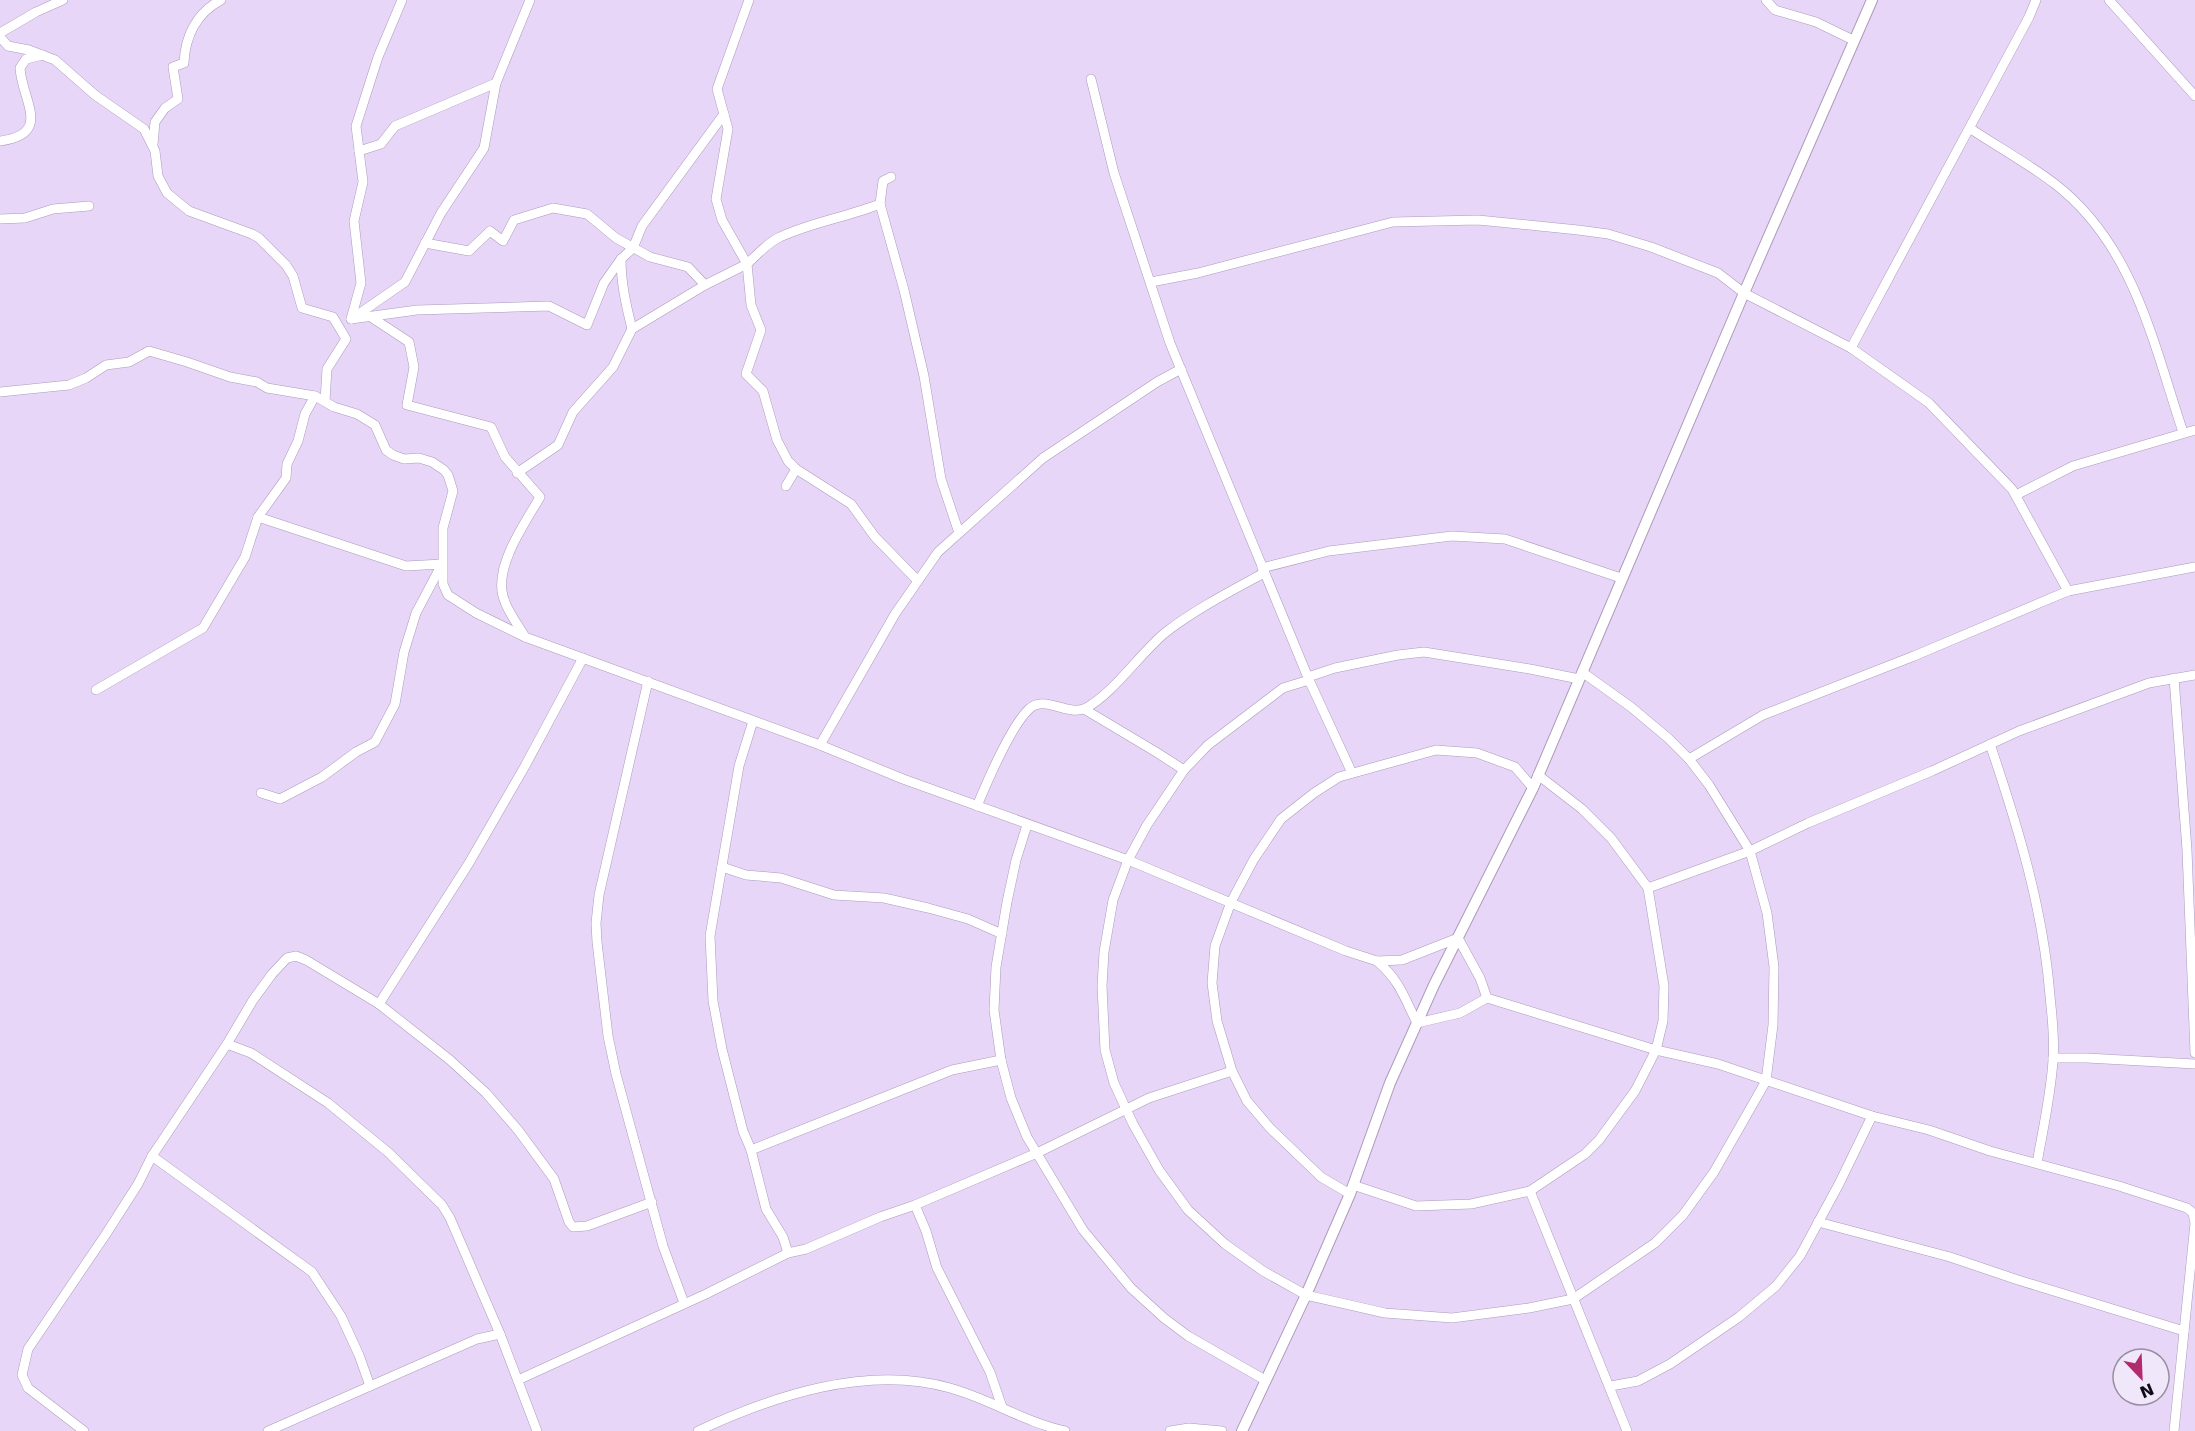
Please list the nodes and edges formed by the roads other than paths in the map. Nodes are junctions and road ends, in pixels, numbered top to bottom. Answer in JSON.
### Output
{"nodes":[{"id":1,"x":63,"y":0,"type":"edge"},
{"id":2,"x":221,"y":0,"type":"edge"},
{"id":3,"x":402,"y":0,"type":"edge"},
{"id":4,"x":530,"y":0,"type":"edge"},
{"id":5,"x":749,"y":0,"type":"edge"},
{"id":6,"x":1766,"y":0,"type":"edge"},
{"id":7,"x":1872,"y":0,"type":"edge"},
{"id":8,"x":2036,"y":0,"type":"edge"},
{"id":9,"x":2109,"y":0,"type":"edge"},
{"id":10,"x":0,"y":35,"type":"edge"},
{"id":11,"x":1853,"y":40,"type":"junction"},
{"id":12,"x":44,"y":55,"type":"junction"},
{"id":13,"x":1091,"y":79,"type":"dead end"},
{"id":14,"x":496,"y":83,"type":"junction"},
{"id":15,"x":2195,"y":96,"type":"edge"},
{"id":16,"x":724,"y":114,"type":"junction"},
{"id":17,"x":1971,"y":129,"type":"junction"},
{"id":18,"x":0,"y":141,"type":"edge"},
{"id":19,"x":153,"y":145,"type":"junction"},
{"id":20,"x":359,"y":151,"type":"junction"},
{"id":21,"x":891,"y":177,"type":"dead end"},
{"id":22,"x":880,"y":204,"type":"junction"},
{"id":23,"x":89,"y":206,"type":"dead end"},
{"id":24,"x":0,"y":219,"type":"edge"},
{"id":25,"x":425,"y":243,"type":"junction"},
{"id":26,"x":633,"y":248,"type":"junction"},
{"id":27,"x":621,"y":259,"type":"junction"},
{"id":28,"x":747,"y":264,"type":"junction"},
{"id":29,"x":1151,"y":282,"type":"junction"},
{"id":30,"x":705,"y":285,"type":"junction"},
{"id":31,"x":1744,"y":293,"type":"junction"},
{"id":32,"x":370,"y":317,"type":"junction"},
{"id":33,"x":351,"y":320,"type":"junction"},
{"id":34,"x":632,"y":328,"type":"junction"},
{"id":35,"x":1851,"y":348,"type":"junction"},
{"id":36,"x":1181,"y":369,"type":"junction"},
{"id":37,"x":0,"y":392,"type":"edge"},
{"id":38,"x":315,"y":396,"type":"junction"},
{"id":39,"x":325,"y":401,"type":"junction"},
{"id":40,"x":2195,"y":430,"type":"edge"},
{"id":41,"x":2183,"y":432,"type":"junction"},
{"id":42,"x":796,"y":469,"type":"junction"},
{"id":43,"x":517,"y":473,"type":"junction"},
{"id":44,"x":786,"y":486,"type":"dead end"},
{"id":45,"x":2016,"y":495,"type":"junction"},
{"id":46,"x":258,"y":517,"type":"junction"},
{"id":47,"x":959,"y":532,"type":"junction"},
{"id":48,"x":442,"y":564,"type":"junction"},
{"id":49,"x":2195,"y":567,"type":"edge"},
{"id":50,"x":1263,"y":570,"type":"junction"},
{"id":51,"x":1622,"y":578,"type":"junction"},
{"id":52,"x":917,"y":580,"type":"junction"},
{"id":53,"x":2068,"y":591,"type":"junction"},
{"id":54,"x":525,"y":637,"type":"junction"},
{"id":55,"x":583,"y":658,"type":"junction"},
{"id":56,"x":2195,"y":675,"type":"edge"},
{"id":57,"x":1580,"y":676,"type":"junction"},
{"id":58,"x":2174,"y":678,"type":"junction"},
{"id":59,"x":1308,"y":679,"type":"junction"},
{"id":60,"x":648,"y":681,"type":"junction"},
{"id":61,"x":96,"y":690,"type":"dead end"},
{"id":62,"x":1084,"y":709,"type":"junction"},
{"id":63,"x":753,"y":721,"type":"junction"},
{"id":64,"x":1990,"y":744,"type":"junction"},
{"id":65,"x":820,"y":746,"type":"junction"},
{"id":66,"x":1689,"y":759,"type":"junction"},
{"id":67,"x":1184,"y":770,"type":"junction"},
{"id":68,"x":1352,"y":773,"type":"junction"},
{"id":69,"x":1538,"y":775,"type":"junction"},
{"id":70,"x":1533,"y":788,"type":"junction"},
{"id":71,"x":261,"y":793,"type":"dead end"},
{"id":72,"x":977,"y":806,"type":"junction"},
{"id":73,"x":1028,"y":825,"type":"junction"},
{"id":74,"x":1750,"y":851,"type":"junction"},
{"id":75,"x":1128,"y":860,"type":"junction"},
{"id":76,"x":722,"y":867,"type":"junction"},
{"id":77,"x":1648,"y":888,"type":"junction"},
{"id":78,"x":1231,"y":902,"type":"junction"},
{"id":79,"x":1002,"y":934,"type":"junction"},
{"id":80,"x":1458,"y":938,"type":"junction"},
{"id":81,"x":1377,"y":961,"type":"junction"},
{"id":82,"x":1487,"y":998,"type":"junction"},
{"id":83,"x":379,"y":1004,"type":"junction"},
{"id":84,"x":1417,"y":1023,"type":"junction"},
{"id":85,"x":227,"y":1044,"type":"junction"},
{"id":86,"x":1656,"y":1050,"type":"junction"},
{"id":87,"x":2195,"y":1053,"type":"edge"},
{"id":88,"x":2053,"y":1058,"type":"junction"},
{"id":89,"x":1001,"y":1060,"type":"junction"},
{"id":90,"x":2195,"y":1064,"type":"edge"},
{"id":91,"x":1232,"y":1071,"type":"junction"},
{"id":92,"x":1766,"y":1082,"type":"junction"},
{"id":93,"x":1126,"y":1110,"type":"junction"},
{"id":94,"x":1872,"y":1116,"type":"junction"},
{"id":95,"x":751,"y":1150,"type":"junction"},
{"id":96,"x":1037,"y":1153,"type":"junction"},
{"id":97,"x":152,"y":1156,"type":"junction"},
{"id":98,"x":2037,"y":1163,"type":"junction"},
{"id":99,"x":1352,"y":1189,"type":"junction"},
{"id":100,"x":1530,"y":1191,"type":"junction"},
{"id":101,"x":652,"y":1202,"type":"junction"},
{"id":102,"x":915,"y":1205,"type":"junction"},
{"id":103,"x":1818,"y":1222,"type":"junction"},
{"id":104,"x":789,"y":1253,"type":"junction"},
{"id":105,"x":1306,"y":1295,"type":"junction"},
{"id":106,"x":1573,"y":1299,"type":"junction"},
{"id":107,"x":684,"y":1303,"type":"junction"},
{"id":108,"x":2184,"y":1331,"type":"junction"},
{"id":109,"x":500,"y":1334,"type":"junction"},
{"id":110,"x":518,"y":1380,"type":"junction"},
{"id":111,"x":1265,"y":1380,"type":"junction"},
{"id":112,"x":370,"y":1386,"type":"junction"},
{"id":113,"x":1611,"y":1386,"type":"junction"},
{"id":114,"x":1002,"y":1407,"type":"junction"},
{"id":115,"x":84,"y":1431,"type":"edge"},
{"id":116,"x":268,"y":1431,"type":"edge"},
{"id":117,"x":537,"y":1431,"type":"edge"},
{"id":118,"x":698,"y":1431,"type":"edge"},
{"id":119,"x":1065,"y":1431,"type":"edge"},
{"id":120,"x":1170,"y":1431,"type":"edge"},
{"id":121,"x":1222,"y":1431,"type":"edge"},
{"id":122,"x":1242,"y":1431,"type":"edge"},
{"id":123,"x":1628,"y":1431,"type":"edge"},
{"id":124,"x":2174,"y":1431,"type":"edge"}],
"edges":[{"from":1,"to":10,"type":"street"},
{"from":2,"to":19,"type":"street"},
{"from":3,"to":20,"type":"street"},
{"from":4,"to":14,"type":"street"},
{"from":5,"to":16,"type":"street"},
{"from":6,"to":11,"type":"street"},
{"from":7,"to":11,"type":"street"},
{"from":8,"to":17,"type":"street"},
{"from":9,"to":15,"type":"street"},
{"from":10,"to":12,"type":"street"},
{"from":11,"to":31,"type":"street"},
{"from":12,"to":18,"type":"street"},
{"from":12,"to":19,"type":"street"},
{"from":13,"to":29,"type":"street"},
{"from":14,"to":20,"type":"street"},
{"from":14,"to":25,"type":"street"},
{"from":16,"to":26,"type":"street"},
{"from":16,"to":28,"type":"street"},
{"from":17,"to":35,"type":"street"},
{"from":17,"to":41,"type":"street"},
{"from":19,"to":39,"type":"street"},
{"from":20,"to":33,"type":"street"},
{"from":21,"to":22,"type":"street"},
{"from":22,"to":28,"type":"street"},
{"from":22,"to":47,"type":"street"},
{"from":23,"to":24,"type":"street"},
{"from":25,"to":26,"type":"street"},
{"from":25,"to":33,"type":"street"},
{"from":26,"to":27,"type":"street"},
{"from":26,"to":30,"type":"street"},
{"from":27,"to":32,"type":"street"},
{"from":27,"to":34,"type":"street"},
{"from":28,"to":30,"type":"street"},
{"from":28,"to":42,"type":"street"},
{"from":29,"to":31,"type":"street"},
{"from":29,"to":36,"type":"street"},
{"from":30,"to":34,"type":"street"},
{"from":31,"to":35,"type":"street"},
{"from":31,"to":51,"type":"street"},
{"from":32,"to":33,"type":"street"},
{"from":32,"to":43,"type":"street"},
{"from":34,"to":43,"type":"street"},
{"from":35,"to":45,"type":"street"},
{"from":36,"to":47,"type":"street"},
{"from":36,"to":50,"type":"street"},
{"from":37,"to":38,"type":"street"},
{"from":38,"to":39,"type":"street"},
{"from":38,"to":46,"type":"street"},
{"from":39,"to":48,"type":"street"},
{"from":40,"to":41,"type":"street"},
{"from":41,"to":45,"type":"street"},
{"from":42,"to":44,"type":"street"},
{"from":42,"to":52,"type":"street"},
{"from":43,"to":54,"type":"street"},
{"from":45,"to":53,"type":"street"},
{"from":46,"to":48,"type":"street"},
{"from":46,"to":61,"type":"street"},
{"from":47,"to":52,"type":"street"},
{"from":48,"to":54,"type":"street"},
{"from":48,"to":71,"type":"street"},
{"from":49,"to":53,"type":"street"},
{"from":50,"to":51,"type":"street"},
{"from":50,"to":59,"type":"street"},
{"from":50,"to":62,"type":"street"},
{"from":51,"to":57,"type":"street"},
{"from":52,"to":65,"type":"street"},
{"from":53,"to":66,"type":"street"},
{"from":54,"to":55,"type":"street"},
{"from":55,"to":60,"type":"street"},
{"from":55,"to":83,"type":"street"},
{"from":56,"to":58,"type":"street"},
{"from":57,"to":59,"type":"street"},
{"from":57,"to":66,"type":"street"},
{"from":57,"to":69,"type":"street"},
{"from":58,"to":64,"type":"street"},
{"from":58,"to":87,"type":"street"},
{"from":59,"to":67,"type":"street"},
{"from":59,"to":68,"type":"street"},
{"from":60,"to":63,"type":"street"},
{"from":60,"to":101,"type":"street"},
{"from":62,"to":67,"type":"street"},
{"from":62,"to":72,"type":"street"},
{"from":63,"to":65,"type":"street"},
{"from":63,"to":76,"type":"street"},
{"from":64,"to":74,"type":"street"},
{"from":64,"to":88,"type":"street"},
{"from":65,"to":72,"type":"street"},
{"from":66,"to":74,"type":"street"},
{"from":67,"to":75,"type":"street"},
{"from":68,"to":70,"type":"street"},
{"from":68,"to":78,"type":"street"},
{"from":69,"to":70,"type":"street"},
{"from":69,"to":77,"type":"street"},
{"from":70,"to":80,"type":"street"},
{"from":72,"to":73,"type":"street"},
{"from":73,"to":75,"type":"street"},
{"from":73,"to":79,"type":"street"},
{"from":74,"to":77,"type":"street"},
{"from":74,"to":92,"type":"street"},
{"from":75,"to":78,"type":"street"},
{"from":75,"to":93,"type":"street"},
{"from":76,"to":79,"type":"street"},
{"from":76,"to":95,"type":"street"},
{"from":77,"to":86,"type":"street"},
{"from":78,"to":81,"type":"street"},
{"from":78,"to":91,"type":"street"},
{"from":79,"to":89,"type":"street"},
{"from":80,"to":81,"type":"street"},
{"from":80,"to":82,"type":"street"},
{"from":80,"to":84,"type":"street"},
{"from":81,"to":84,"type":"street"},
{"from":82,"to":84,"type":"street"},
{"from":82,"to":86,"type":"street"},
{"from":83,"to":85,"type":"street"},
{"from":83,"to":101,"type":"street"},
{"from":84,"to":99,"type":"street"},
{"from":85,"to":97,"type":"street"},
{"from":85,"to":109,"type":"street"},
{"from":86,"to":92,"type":"street"},
{"from":86,"to":100,"type":"street"},
{"from":88,"to":90,"type":"street"},
{"from":88,"to":98,"type":"street"},
{"from":89,"to":95,"type":"street"},
{"from":89,"to":96,"type":"street"},
{"from":91,"to":93,"type":"street"},
{"from":91,"to":99,"type":"street"},
{"from":92,"to":94,"type":"street"},
{"from":92,"to":106,"type":"street"},
{"from":93,"to":96,"type":"street"},
{"from":93,"to":105,"type":"street"},
{"from":94,"to":98,"type":"street"},
{"from":94,"to":103,"type":"street"},
{"from":95,"to":104,"type":"street"},
{"from":96,"to":102,"type":"street"},
{"from":96,"to":111,"type":"street"},
{"from":97,"to":112,"type":"street"},
{"from":97,"to":115,"type":"street"},
{"from":98,"to":108,"type":"street"},
{"from":99,"to":100,"type":"street"},
{"from":99,"to":105,"type":"street"},
{"from":100,"to":106,"type":"street"},
{"from":101,"to":107,"type":"street"},
{"from":102,"to":104,"type":"street"},
{"from":102,"to":114,"type":"street"},
{"from":103,"to":108,"type":"street"},
{"from":103,"to":113,"type":"street"},
{"from":104,"to":107,"type":"street"},
{"from":105,"to":106,"type":"street"},
{"from":105,"to":111,"type":"street"},
{"from":106,"to":113,"type":"street"},
{"from":107,"to":110,"type":"street"},
{"from":108,"to":124,"type":"street"},
{"from":109,"to":110,"type":"street"},
{"from":109,"to":112,"type":"street"},
{"from":110,"to":117,"type":"street"},
{"from":111,"to":122,"type":"street"},
{"from":112,"to":116,"type":"street"},
{"from":113,"to":123,"type":"street"},
{"from":114,"to":118,"type":"street"},
{"from":114,"to":119,"type":"street"},
{"from":120,"to":121,"type":"street"}]}
